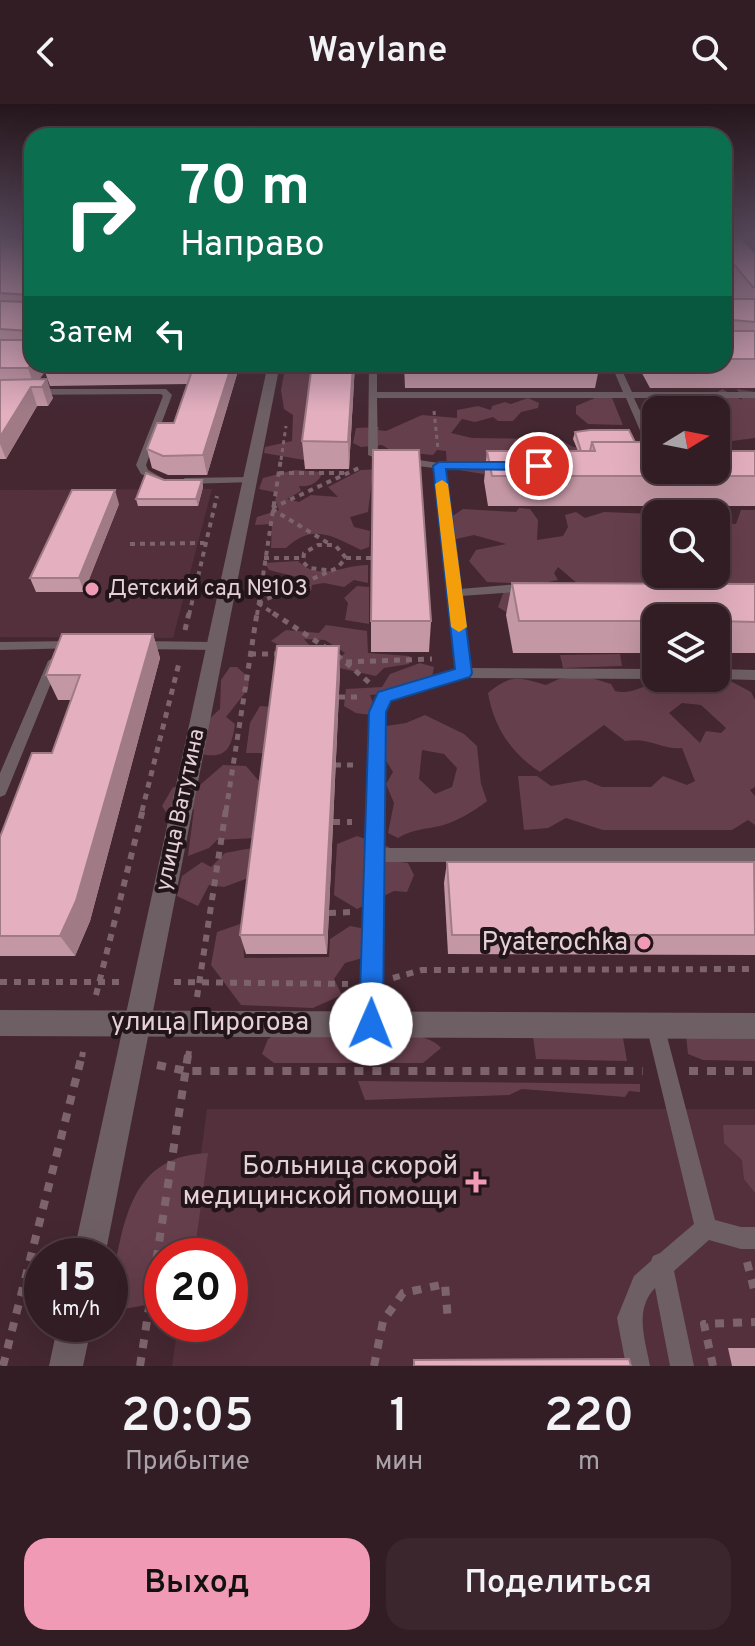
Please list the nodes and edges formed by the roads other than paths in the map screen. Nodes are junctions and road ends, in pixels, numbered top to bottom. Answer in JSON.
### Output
{"nodes":[{"id":1,"x":272,"y":372,"type":"edge"},
{"id":2,"x":373,"y":372,"type":"edge"},
{"id":3,"x":619,"y":372,"type":"edge"},
{"id":4,"x":0,"y":392,"type":"edge"},
{"id":5,"x":628,"y":393,"type":"junction"},
{"id":6,"x":373,"y":395,"type":"junction"},
{"id":7,"x":755,"y":395,"type":"edge"},
{"id":8,"x":642,"y":424,"type":"edge"},
{"id":9,"x":439,"y":466,"type":"junction"},
{"id":10,"x":513,"y":466,"type":"edge"},
{"id":11,"x":250,"y":480,"type":"junction"},
{"id":12,"x":548,"y":587,"type":"edge"},
{"id":13,"x":455,"y":593,"type":"junction"},
{"id":14,"x":60,"y":645,"type":"junction"},
{"id":15,"x":91,"y":645,"type":"edge"},
{"id":16,"x":121,"y":645,"type":"edge"},
{"id":17,"x":0,"y":646,"type":"edge"},
{"id":18,"x":215,"y":646,"type":"junction"},
{"id":19,"x":463,"y":666,"type":"junction"},
{"id":20,"x":642,"y":673,"type":"edge"},
{"id":21,"x":730,"y":674,"type":"edge"},
{"id":22,"x":755,"y":675,"type":"edge"},
{"id":23,"x":0,"y":791,"type":"edge"},
{"id":24,"x":375,"y":855,"type":"junction"},
{"id":25,"x":755,"y":855,"type":"edge"},
{"id":26,"x":0,"y":1023,"type":"edge"},
{"id":27,"x":136,"y":1023,"type":"junction"},
{"id":28,"x":371,"y":1024,"type":"junction"},
{"id":29,"x":655,"y":1025,"type":"junction"},
{"id":30,"x":755,"y":1026,"type":"edge"},
{"id":31,"x":706,"y":1228,"type":"junction"},
{"id":32,"x":93,"y":1238,"type":"edge"},
{"id":33,"x":755,"y":1238,"type":"edge"},
{"id":34,"x":661,"y":1264,"type":"junction"},
{"id":35,"x":71,"y":1342,"type":"edge"},
{"id":36,"x":66,"y":1366,"type":"edge"},
{"id":37,"x":638,"y":1366,"type":"edge"},
{"id":38,"x":682,"y":1366,"type":"edge"}],
"edges":[{"from":1,"to":11,"type":"street","name":"улица Ватутина"},
{"from":2,"to":6,"type":"lane"},
{"from":3,"to":5,"type":"lane"},
{"from":4,"to":11,"type":"lane"},
{"from":5,"to":6,"type":"lane"},
{"from":5,"to":7,"type":"lane"},
{"from":5,"to":8,"type":"lane"},
{"from":6,"to":9,"type":"lane"},
{"from":9,"to":10,"type":"lane"},
{"from":9,"to":13,"type":"lane"},
{"from":11,"to":18,"type":"street","name":"улица Ватутина"},
{"from":12,"to":13,"type":"lane"},
{"from":13,"to":19,"type":"lane"},
{"from":14,"to":15,"type":"lane"},
{"from":14,"to":17,"type":"lane"},
{"from":14,"to":23,"type":"lane"},
{"from":16,"to":18,"type":"lane"},
{"from":18,"to":27,"type":"street","name":"улица Ватутина"},
{"from":19,"to":20,"type":"lane"},
{"from":19,"to":24,"type":"lane"},
{"from":21,"to":22,"type":"lane"},
{"from":24,"to":25,"type":"lane"},
{"from":24,"to":28,"type":"lane"},
{"from":26,"to":27,"type":"street","name":"улица Пирогова"},
{"from":27,"to":28,"type":"street","name":"улица Пирогова"},
{"from":27,"to":32,"type":"street","name":"улица Ватутина"},
{"from":28,"to":29,"type":"street","name":"улица Пирогова"},
{"from":29,"to":30,"type":"street","name":"улица Пирогова"},
{"from":29,"to":31,"type":"lane"},
{"from":31,"to":33,"type":"lane"},
{"from":31,"to":34,"type":"lane"},
{"from":34,"to":37,"type":"lane"},
{"from":34,"to":38,"type":"lane"},
{"from":35,"to":36,"type":"street"}]}
